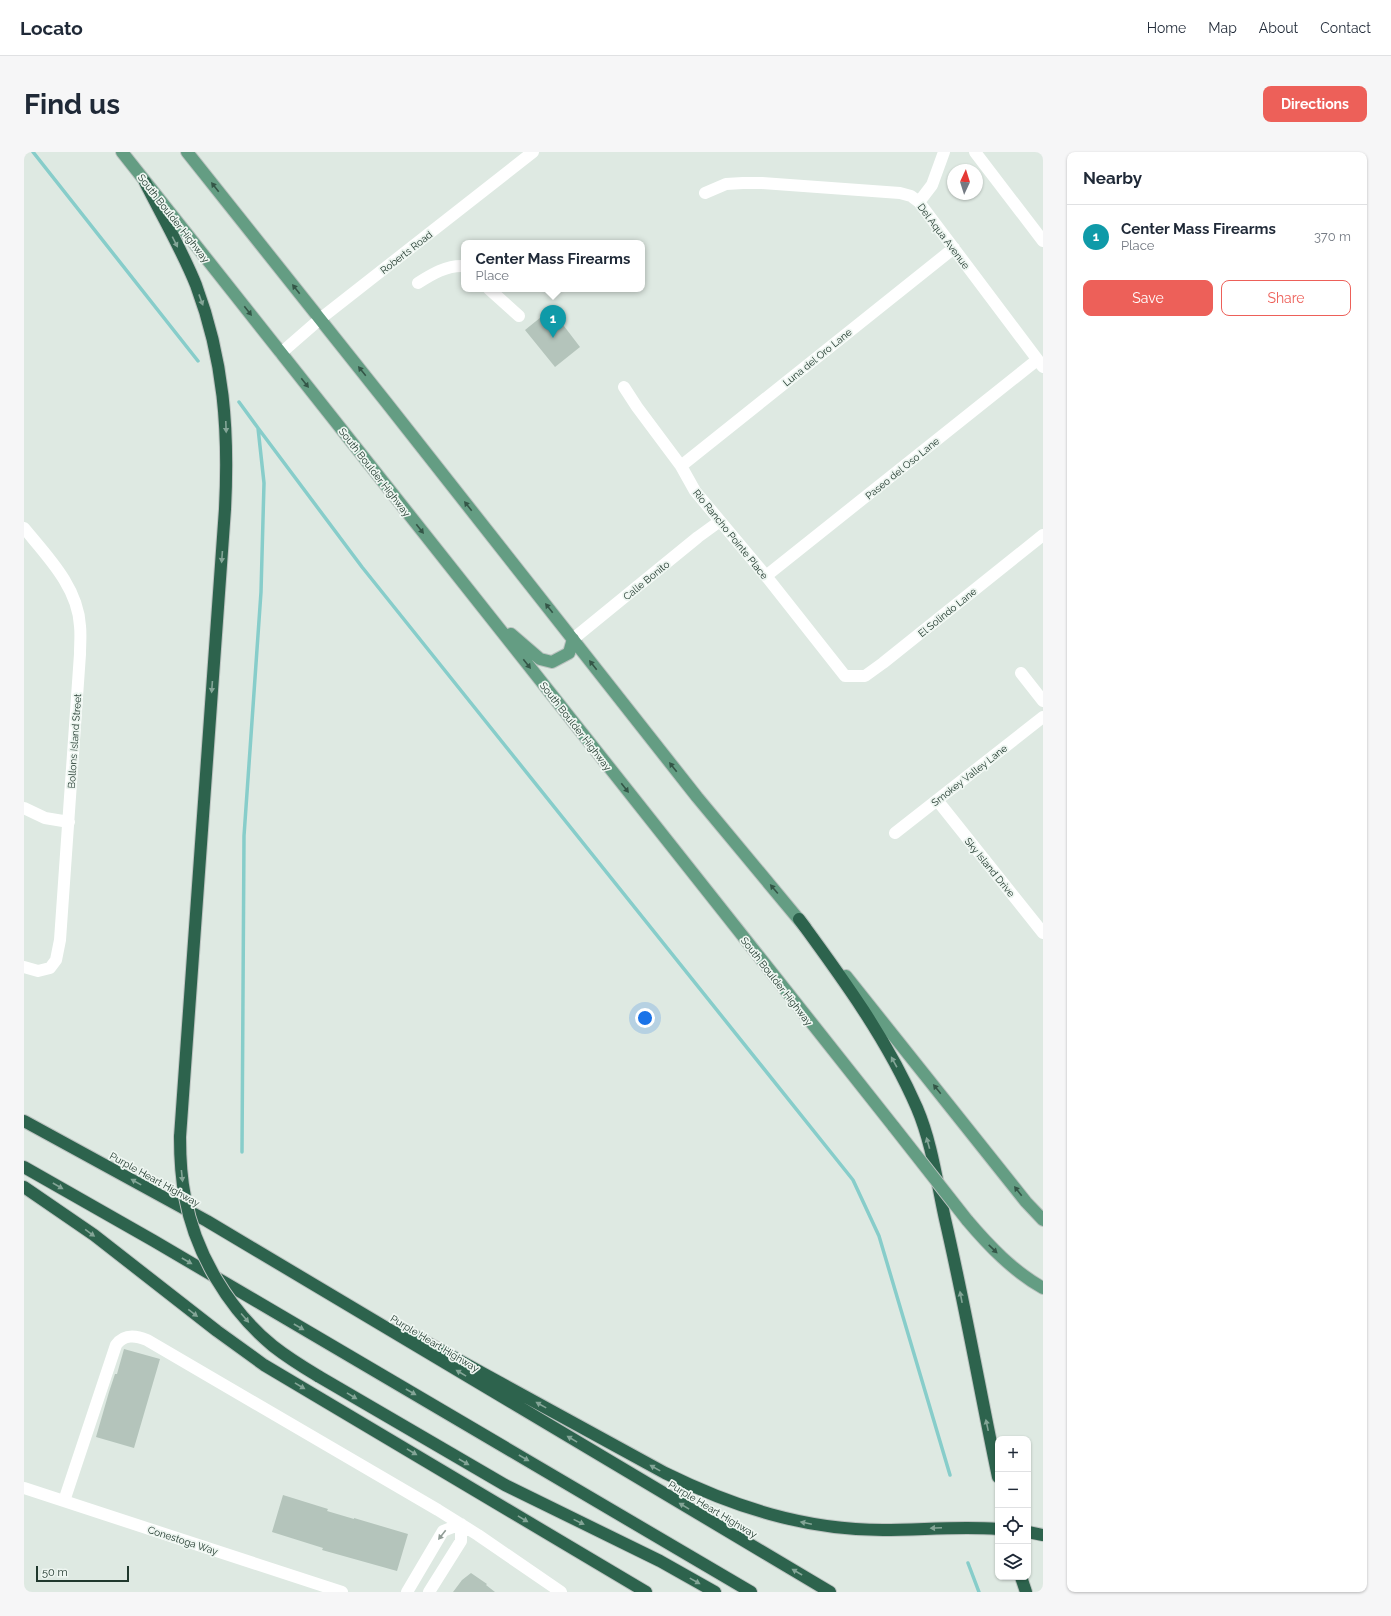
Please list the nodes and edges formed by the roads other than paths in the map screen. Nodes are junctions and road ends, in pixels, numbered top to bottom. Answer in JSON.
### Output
{"nodes":[{"id":1,"x":122,"y":152,"type":"edge"},
{"id":2,"x":187,"y":152,"type":"edge"},
{"id":3,"x":533,"y":152,"type":"edge"},
{"id":4,"x":944,"y":152,"type":"edge"},
{"id":5,"x":975,"y":152,"type":"edge"},
{"id":6,"x":518,"y":156,"type":"edge"},
{"id":7,"x":145,"y":182,"type":"junction"},
{"id":8,"x":705,"y":193,"type":"dead end"},
{"id":9,"x":919,"y":202,"type":"junction"},
{"id":10,"x":1043,"y":241,"type":"edge"},
{"id":11,"x":954,"y":248,"type":"junction"},
{"id":12,"x":461,"y":266,"type":"edge"},
{"id":13,"x":418,"y":283,"type":"dead end"},
{"id":14,"x":493,"y":292,"type":"edge"},
{"id":15,"x":519,"y":316,"type":"dead end"},
{"id":16,"x":320,"y":319,"type":"junction"},
{"id":17,"x":281,"y":353,"type":"junction"},
{"id":18,"x":1040,"y":364,"type":"edge"},
{"id":19,"x":624,"y":387,"type":"dead end"},
{"id":20,"x":681,"y":466,"type":"junction"},
{"id":21,"x":720,"y":521,"type":"junction"},
{"id":22,"x":24,"y":528,"type":"edge"},
{"id":23,"x":1043,"y":535,"type":"edge"},
{"id":24,"x":766,"y":576,"type":"junction"},
{"id":25,"x":467,"y":588,"type":"junction"},
{"id":26,"x":573,"y":639,"type":"junction"},
{"id":27,"x":1021,"y":673,"type":"dead end"},
{"id":28,"x":845,"y":676,"type":"joint"},
{"id":29,"x":1043,"y":701,"type":"edge"},
{"id":30,"x":1043,"y":717,"type":"edge"},
{"id":31,"x":937,"y":800,"type":"junction"},
{"id":32,"x":24,"y":808,"type":"edge"},
{"id":33,"x":69,"y":822,"type":"junction"},
{"id":34,"x":895,"y":833,"type":"dead end"},
{"id":35,"x":798,"y":919,"type":"junction"},
{"id":36,"x":1043,"y":933,"type":"edge"},
{"id":37,"x":24,"y":967,"type":"edge"},
{"id":38,"x":24,"y":1121,"type":"edge"},
{"id":39,"x":24,"y":1167,"type":"edge"},
{"id":40,"x":24,"y":1186,"type":"edge"},
{"id":41,"x":1043,"y":1220,"type":"edge"},
{"id":42,"x":207,"y":1221,"type":"junction"},
{"id":43,"x":1043,"y":1288,"type":"edge"},
{"id":44,"x":997,"y":1472,"type":"edge"},
{"id":45,"x":24,"y":1488,"type":"edge"},
{"id":46,"x":64,"y":1501,"type":"junction"},
{"id":47,"x":460,"y":1524,"type":"junction"},
{"id":48,"x":995,"y":1529,"type":"edge"},
{"id":49,"x":1031,"y":1532,"type":"edge"},
{"id":50,"x":1043,"y":1534,"type":"edge"},
{"id":51,"x":429,"y":1554,"type":"junction"},
{"id":52,"x":447,"y":1564,"type":"junction"},
{"id":53,"x":1022,"y":1580,"type":"edge"},
{"id":54,"x":342,"y":1592,"type":"edge"},
{"id":55,"x":407,"y":1592,"type":"edge"},
{"id":56,"x":429,"y":1592,"type":"edge"},
{"id":57,"x":561,"y":1592,"type":"edge"},
{"id":58,"x":646,"y":1592,"type":"edge"},
{"id":59,"x":715,"y":1592,"type":"edge"},
{"id":60,"x":751,"y":1592,"type":"edge"},
{"id":61,"x":830,"y":1592,"type":"edge"},
{"id":62,"x":1026,"y":1592,"type":"edge"}],
"edges":[{"from":1,"to":7,"type":"main road","name":"South Boulder Highway"},
{"from":16,"to":2,"type":"main road","one_way":true},
{"from":3,"to":6,"type":"street","name":"Roberts Road"},
{"from":4,"to":9,"type":"street"},
{"from":5,"to":10,"type":"street"},
{"from":6,"to":16,"type":"street","name":"Roberts Road"},
{"from":7,"to":17,"type":"main road","name":"South Boulder Highway","one_way":true},
{"from":7,"to":59,"type":"highway","one_way":true,"bridge":true},
{"from":8,"to":9,"type":"street","name":"Del Aqua Avenue"},
{"from":9,"to":11,"type":"street","name":"Del Aqua Avenue"},
{"from":11,"to":18,"type":"street","name":"Del Aqua Avenue"},
{"from":11,"to":20,"type":"street","name":"Luna del Oro Lane"},
{"from":12,"to":13,"type":"street"},
{"from":14,"to":15,"type":"street"},
{"from":16,"to":17,"type":"street","name":"Roberts Road"},
{"from":26,"to":16,"type":"main road","one_way":true},
{"from":17,"to":25,"type":"main road","name":"South Boulder Highway","one_way":true},
{"from":18,"to":24,"type":"street","name":"Paseo del Oso Lane"},
{"from":19,"to":20,"type":"street","name":"Rio Rancho Pointe Place"},
{"from":20,"to":21,"type":"street","name":"Rio Rancho Pointe Place"},
{"from":21,"to":24,"type":"street","name":"Rio Rancho Pointe Place"},
{"from":21,"to":26,"type":"street","name":"Calle Bonito"},
{"from":22,"to":33,"type":"street","name":"Bollons Island Street"},
{"from":23,"to":28,"type":"street","name":"El Solindo Lane"},
{"from":24,"to":28,"type":"street","name":"Rio Rancho Pointe Place"},
{"from":25,"to":26,"type":"main road"},
{"from":25,"to":43,"type":"main road","name":"South Boulder Highway","one_way":true,"bridge":true},
{"from":35,"to":26,"type":"main road","one_way":true},
{"from":27,"to":29,"type":"street"},
{"from":30,"to":31,"type":"street","name":"Smokey Valley Lane"},
{"from":31,"to":34,"type":"street","name":"Smokey Valley Lane"},
{"from":31,"to":36,"type":"street","name":"Sky Island Drive"},
{"from":32,"to":33,"type":"street"},
{"from":33,"to":37,"type":"street","name":"Bollons Island Street"},
{"from":41,"to":35,"type":"main road","one_way":true},
{"from":44,"to":35,"type":"highway","one_way":true},
{"from":42,"to":38,"type":"highway","name":"Purple Heart Highway","one_way":true},
{"from":39,"to":60,"type":"highway","one_way":true},
{"from":40,"to":58,"type":"highway","one_way":true},
{"from":48,"to":42,"type":"highway","one_way":true},
{"from":61,"to":42,"type":"highway","name":"Purple Heart Highway","one_way":true},
{"from":45,"to":46,"type":"street","name":"Conestoga Way"},
{"from":46,"to":47,"type":"street"},
{"from":46,"to":54,"type":"street","name":"Conestoga Way"},
{"from":47,"to":51,"type":"street","one_way":true},
{"from":47,"to":52,"type":"street"},
{"from":47,"to":57,"type":"street"},
{"from":49,"to":50,"type":"highway"},
{"from":51,"to":52,"type":"street"},
{"from":51,"to":55,"type":"street"},
{"from":52,"to":56,"type":"street"},
{"from":53,"to":62,"type":"highway"}]}
